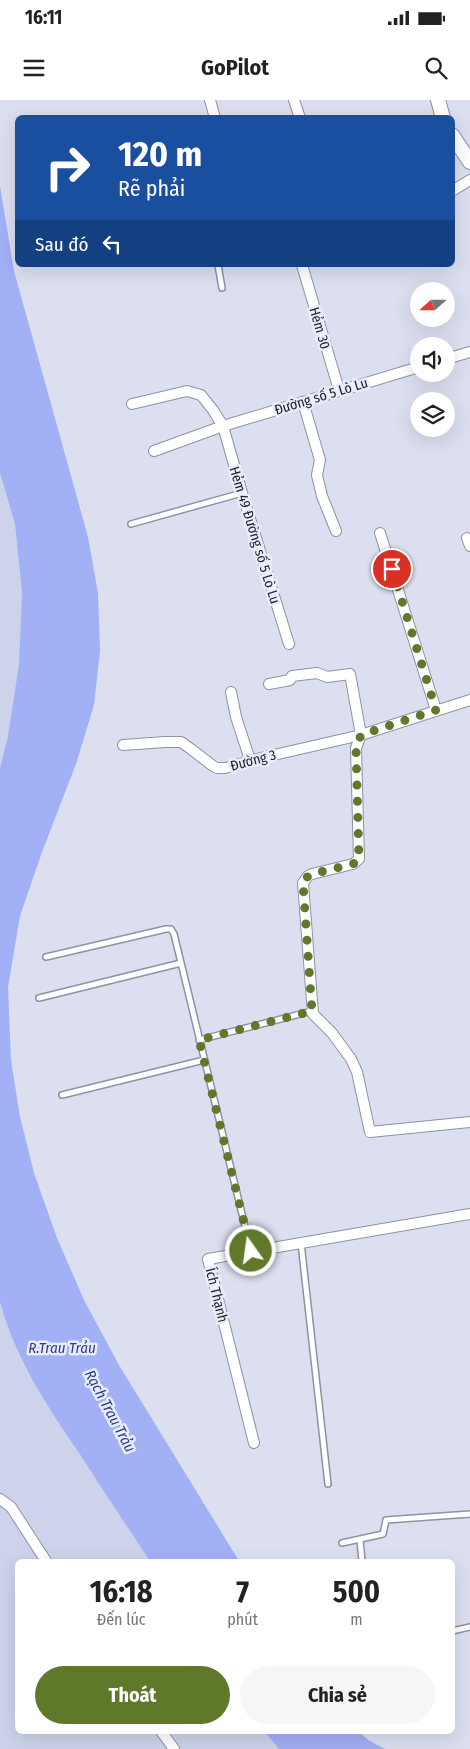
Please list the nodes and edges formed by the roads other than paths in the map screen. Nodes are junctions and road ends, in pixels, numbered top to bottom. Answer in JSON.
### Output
{"nodes":[{"id":1,"x":210,"y":100,"type":"edge"},
{"id":2,"x":294,"y":100,"type":"edge"},
{"id":3,"x":438,"y":100,"type":"edge"},
{"id":4,"x":214,"y":115,"type":"edge"},
{"id":5,"x":299,"y":115,"type":"edge"},
{"id":6,"x":442,"y":115,"type":"edge"},
{"id":7,"x":455,"y":140,"type":"edge"},
{"id":8,"x":470,"y":162,"type":"edge"},
{"id":9,"x":470,"y":180,"type":"edge"},
{"id":10,"x":455,"y":189,"type":"edge"},
{"id":11,"x":218,"y":267,"type":"edge"},
{"id":12,"x":303,"y":267,"type":"edge"},
{"id":13,"x":222,"y":288,"type":"dead end"},
{"id":14,"x":470,"y":352,"type":"edge"},
{"id":15,"x":455,"y":356,"type":"edge"},
{"id":16,"x":410,"y":370,"type":"edge"},
{"id":17,"x":339,"y":390,"type":"junction"},
{"id":18,"x":303,"y":402,"type":"junction"},
{"id":19,"x":132,"y":404,"type":"dead end"},
{"id":20,"x":223,"y":426,"type":"junction"},
{"id":21,"x":154,"y":451,"type":"dead end"},
{"id":22,"x":242,"y":493,"type":"junction"},
{"id":23,"x":131,"y":524,"type":"dead end"},
{"id":24,"x":336,"y":531,"type":"dead end"},
{"id":25,"x":380,"y":533,"type":"dead end"},
{"id":26,"x":289,"y":644,"type":"dead end"},
{"id":27,"x":269,"y":684,"type":"dead end"},
{"id":28,"x":231,"y":692,"type":"dead end"},
{"id":29,"x":470,"y":700,"type":"edge"},
{"id":30,"x":436,"y":710,"type":"junction"},
{"id":31,"x":361,"y":735,"type":"junction"},
{"id":32,"x":123,"y":746,"type":"dead end"},
{"id":33,"x":250,"y":760,"type":"junction"},
{"id":34,"x":46,"y":958,"type":"dead end"},
{"id":35,"x":180,"y":963,"type":"junction"},
{"id":36,"x":39,"y":998,"type":"dead end"},
{"id":37,"x":312,"y":1011,"type":"junction"},
{"id":38,"x":199,"y":1040,"type":"junction"},
{"id":39,"x":204,"y":1060,"type":"junction"},
{"id":40,"x":62,"y":1095,"type":"dead end"},
{"id":41,"x":470,"y":1122,"type":"edge"},
{"id":42,"x":470,"y":1214,"type":"edge"},
{"id":43,"x":301,"y":1243,"type":"junction"},
{"id":44,"x":251,"y":1251,"type":"junction"},
{"id":45,"x":254,"y":1443,"type":"dead end"},
{"id":46,"x":328,"y":1484,"type":"dead end"},
{"id":47,"x":0,"y":1490,"type":"edge"},
{"id":48,"x":0,"y":1499,"type":"edge"},
{"id":49,"x":11,"y":1507,"type":"junction"},
{"id":50,"x":470,"y":1514,"type":"edge"},
{"id":51,"x":360,"y":1540,"type":"junction"},
{"id":52,"x":342,"y":1543,"type":"dead end"},
{"id":53,"x":45,"y":1559,"type":"edge"},
{"id":54,"x":362,"y":1559,"type":"edge"},
{"id":55,"x":470,"y":1627,"type":"edge"},
{"id":56,"x":455,"y":1630,"type":"edge"},
{"id":57,"x":163,"y":1734,"type":"edge"},
{"id":58,"x":174,"y":1749,"type":"edge"}],
"edges":[{"from":1,"to":4,"type":"street"},
{"from":2,"to":5,"type":"street"},
{"from":3,"to":6,"type":"street"},
{"from":7,"to":8,"type":"street"},
{"from":9,"to":10,"type":"street"},
{"from":11,"to":13,"type":"lane"},
{"from":12,"to":17,"type":"street","name":"Hẻm 30"},
{"from":14,"to":15,"type":"street"},
{"from":16,"to":17,"type":"street","name":"Đường số 5 Lò Lu"},
{"from":17,"to":18,"type":"street","name":"Đường số 5 Lò Lu"},
{"from":18,"to":20,"type":"street","name":"Đường số 5 Lò Lu"},
{"from":18,"to":24,"type":"street"},
{"from":19,"to":20,"type":"street","name":"Hẻm 49 Đường số 5 Lò Lu"},
{"from":20,"to":21,"type":"street","name":"Đường số 5 Lò Lu"},
{"from":20,"to":22,"type":"street","name":"Hẻm 49 Đường số 5 Lò Lu"},
{"from":22,"to":23,"type":"lane"},
{"from":22,"to":26,"type":"street","name":"Hẻm 49 Đường số 5 Lò Lu"},
{"from":25,"to":30,"type":"street"},
{"from":27,"to":31,"type":"street"},
{"from":28,"to":33,"type":"street"},
{"from":29,"to":30,"type":"street","name":"Đường 3"},
{"from":30,"to":31,"type":"street","name":"Đường 3"},
{"from":31,"to":33,"type":"street","name":"Đường 3"},
{"from":31,"to":37,"type":"street"},
{"from":32,"to":33,"type":"street","name":"Đường 3"},
{"from":34,"to":35,"type":"lane"},
{"from":35,"to":36,"type":"lane"},
{"from":35,"to":38,"type":"lane"},
{"from":37,"to":38,"type":"lane"},
{"from":37,"to":41,"type":"street"},
{"from":38,"to":39,"type":"lane"},
{"from":39,"to":40,"type":"lane"},
{"from":39,"to":44,"type":"lane"},
{"from":42,"to":43,"type":"street","name":"Ích Thạnh"},
{"from":43,"to":44,"type":"street","name":"Ích Thạnh"},
{"from":43,"to":46,"type":"lane"},
{"from":44,"to":45,"type":"street","name":"Ích Thạnh"},
{"from":47,"to":49,"type":"street"},
{"from":48,"to":49,"type":"street"},
{"from":49,"to":53,"type":"street"},
{"from":50,"to":51,"type":"lane"},
{"from":51,"to":52,"type":"lane"},
{"from":51,"to":54,"type":"lane"},
{"from":55,"to":56,"type":"lane"},
{"from":57,"to":58,"type":"street"}]}
